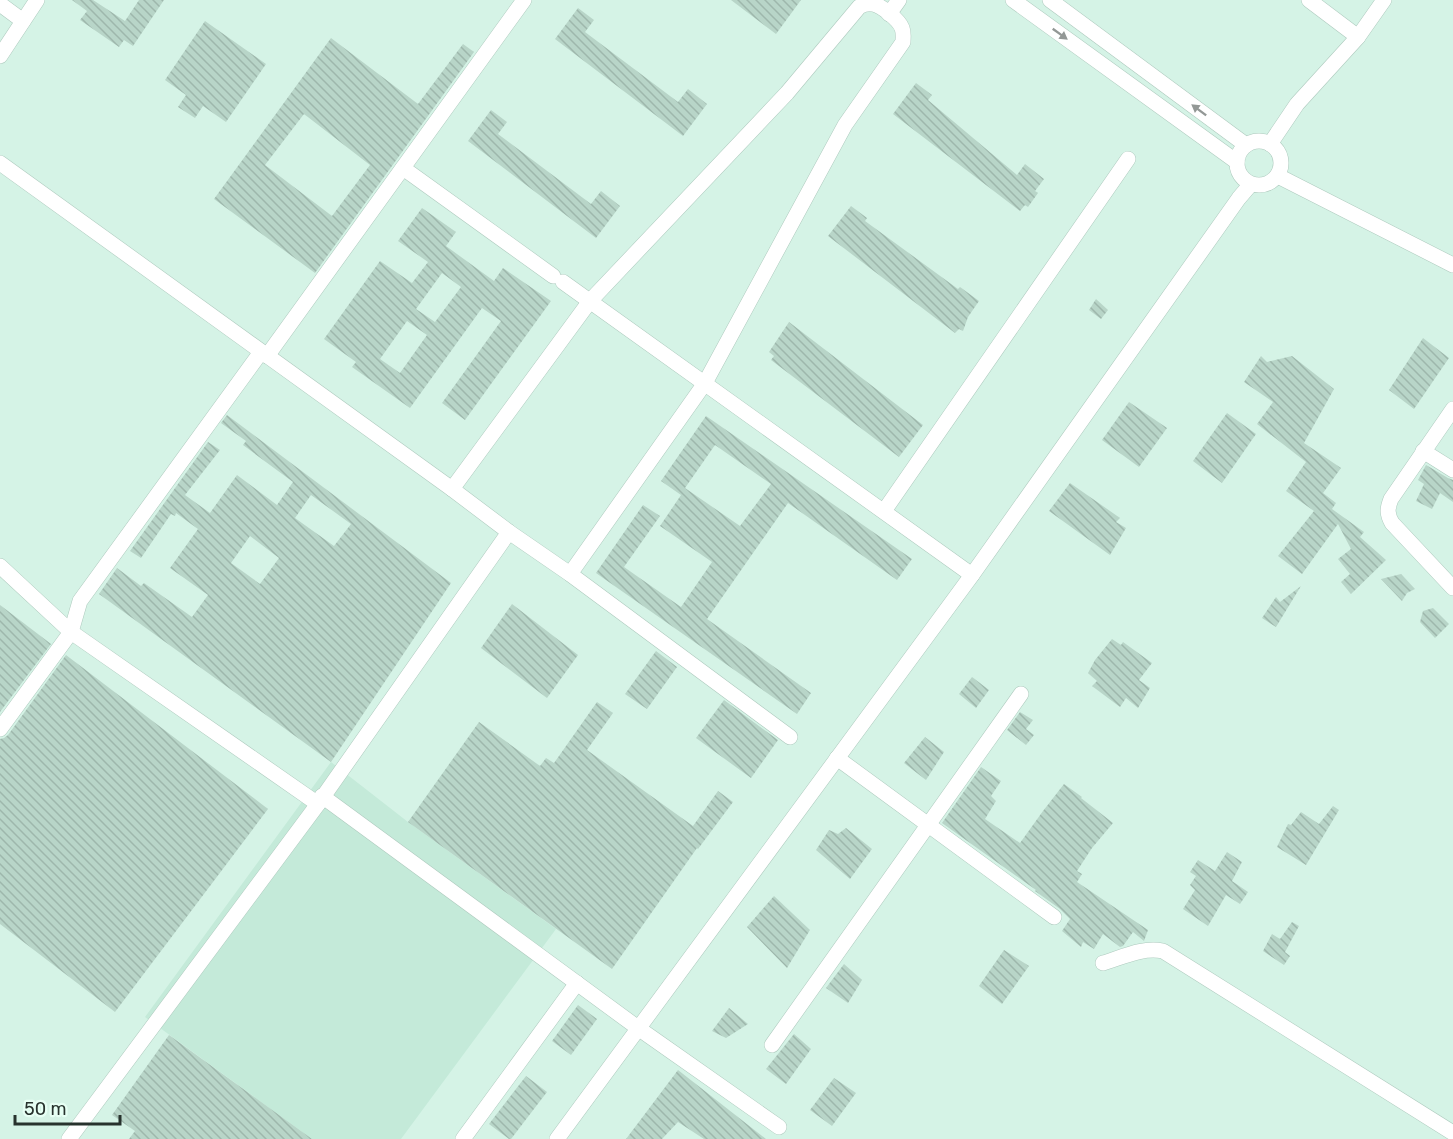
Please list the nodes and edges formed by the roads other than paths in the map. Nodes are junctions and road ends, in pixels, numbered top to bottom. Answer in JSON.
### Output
{"nodes":[{"id":1,"x":37,"y":0,"type":"edge"},
{"id":2,"x":524,"y":0,"type":"edge"},
{"id":3,"x":899,"y":0,"type":"edge"},
{"id":4,"x":1013,"y":0,"type":"edge"},
{"id":5,"x":1050,"y":0,"type":"edge"},
{"id":6,"x":1309,"y":0,"type":"edge"},
{"id":7,"x":1384,"y":0,"type":"edge"},
{"id":8,"x":0,"y":4,"type":"edge"},
{"id":9,"x":889,"y":14,"type":"junction"},
{"id":10,"x":23,"y":21,"type":"junction"},
{"id":11,"x":1358,"y":37,"type":"junction"},
{"id":12,"x":0,"y":56,"type":"edge"},
{"id":13,"x":1270,"y":144,"type":"junction"},
{"id":14,"x":1246,"y":145,"type":"junction"},
{"id":15,"x":1128,"y":159,"type":"dead end"},
{"id":16,"x":1238,"y":162,"type":"junction"},
{"id":17,"x":0,"y":163,"type":"edge"},
{"id":18,"x":403,"y":168,"type":"junction"},
{"id":19,"x":1278,"y":176,"type":"junction"},
{"id":20,"x":1251,"y":184,"type":"junction"},
{"id":21,"x":1453,"y":265,"type":"edge"},
{"id":22,"x":590,"y":301,"type":"junction"},
{"id":23,"x":264,"y":354,"type":"junction"},
{"id":24,"x":705,"y":383,"type":"junction"},
{"id":25,"x":1453,"y":409,"type":"edge"},
{"id":26,"x":1423,"y":451,"type":"junction"},
{"id":27,"x":1453,"y":470,"type":"edge"},
{"id":28,"x":452,"y":489,"type":"junction"},
{"id":29,"x":884,"y":511,"type":"junction"},
{"id":30,"x":509,"y":532,"type":"junction"},
{"id":31,"x":0,"y":567,"type":"edge"},
{"id":32,"x":570,"y":574,"type":"junction"},
{"id":33,"x":972,"y":575,"type":"junction"},
{"id":34,"x":1453,"y":588,"type":"edge"},
{"id":35,"x":71,"y":632,"type":"junction"},
{"id":36,"x":1021,"y":694,"type":"dead end"},
{"id":37,"x":0,"y":729,"type":"edge"},
{"id":38,"x":790,"y":736,"type":"dead end"},
{"id":39,"x":837,"y":759,"type":"junction"},
{"id":40,"x":320,"y":800,"type":"junction"},
{"id":41,"x":928,"y":825,"type":"junction"},
{"id":42,"x":1054,"y":917,"type":"dead end"},
{"id":43,"x":1103,"y":963,"type":"dead end"},
{"id":44,"x":577,"y":983,"type":"junction"},
{"id":45,"x":638,"y":1028,"type":"junction"},
{"id":46,"x":772,"y":1045,"type":"dead end"},
{"id":47,"x":778,"y":1127,"type":"dead end"},
{"id":48,"x":1453,"y":1133,"type":"edge"},
{"id":49,"x":69,"y":1139,"type":"edge"},
{"id":50,"x":463,"y":1139,"type":"edge"},
{"id":51,"x":557,"y":1139,"type":"edge"}],
"edges":[{"from":1,"to":10,"type":"street"},
{"from":2,"to":18,"type":"street"},
{"from":3,"to":9,"type":"street"},
{"from":4,"to":16,"type":"street","one_way":true},
{"from":14,"to":5,"type":"street","one_way":true},
{"from":6,"to":11,"type":"street"},
{"from":7,"to":11,"type":"street"},
{"from":8,"to":10,"type":"street"},
{"from":9,"to":22,"type":"street"},
{"from":9,"to":24,"type":"street"},
{"from":10,"to":12,"type":"street"},
{"from":11,"to":13,"type":"street"},
{"from":13,"to":14,"type":"street"},
{"from":13,"to":19,"type":"street"},
{"from":14,"to":16,"type":"street"},
{"from":15,"to":29,"type":"street"},
{"from":16,"to":20,"type":"street"},
{"from":17,"to":23,"type":"street"},
{"from":18,"to":22,"type":"street"},
{"from":18,"to":23,"type":"street"},
{"from":19,"to":20,"type":"street"},
{"from":19,"to":21,"type":"street"},
{"from":20,"to":33,"type":"street"},
{"from":22,"to":24,"type":"street"},
{"from":22,"to":28,"type":"street"},
{"from":23,"to":28,"type":"street"},
{"from":23,"to":35,"type":"street"},
{"from":24,"to":29,"type":"street"},
{"from":24,"to":32,"type":"street"},
{"from":25,"to":26,"type":"street"},
{"from":26,"to":27,"type":"street"},
{"from":26,"to":34,"type":"street"},
{"from":28,"to":30,"type":"street"},
{"from":29,"to":33,"type":"street"},
{"from":30,"to":32,"type":"street"},
{"from":30,"to":40,"type":"street"},
{"from":31,"to":35,"type":"street"},
{"from":32,"to":38,"type":"street"},
{"from":33,"to":39,"type":"street"},
{"from":35,"to":37,"type":"street"},
{"from":35,"to":40,"type":"street"},
{"from":36,"to":41,"type":"street"},
{"from":39,"to":41,"type":"street"},
{"from":39,"to":45,"type":"street"},
{"from":40,"to":44,"type":"street"},
{"from":40,"to":49,"type":"street"},
{"from":41,"to":42,"type":"street"},
{"from":41,"to":46,"type":"street"},
{"from":43,"to":48,"type":"street"},
{"from":44,"to":45,"type":"street"},
{"from":44,"to":50,"type":"street"},
{"from":45,"to":47,"type":"street"},
{"from":45,"to":51,"type":"street"}]}
